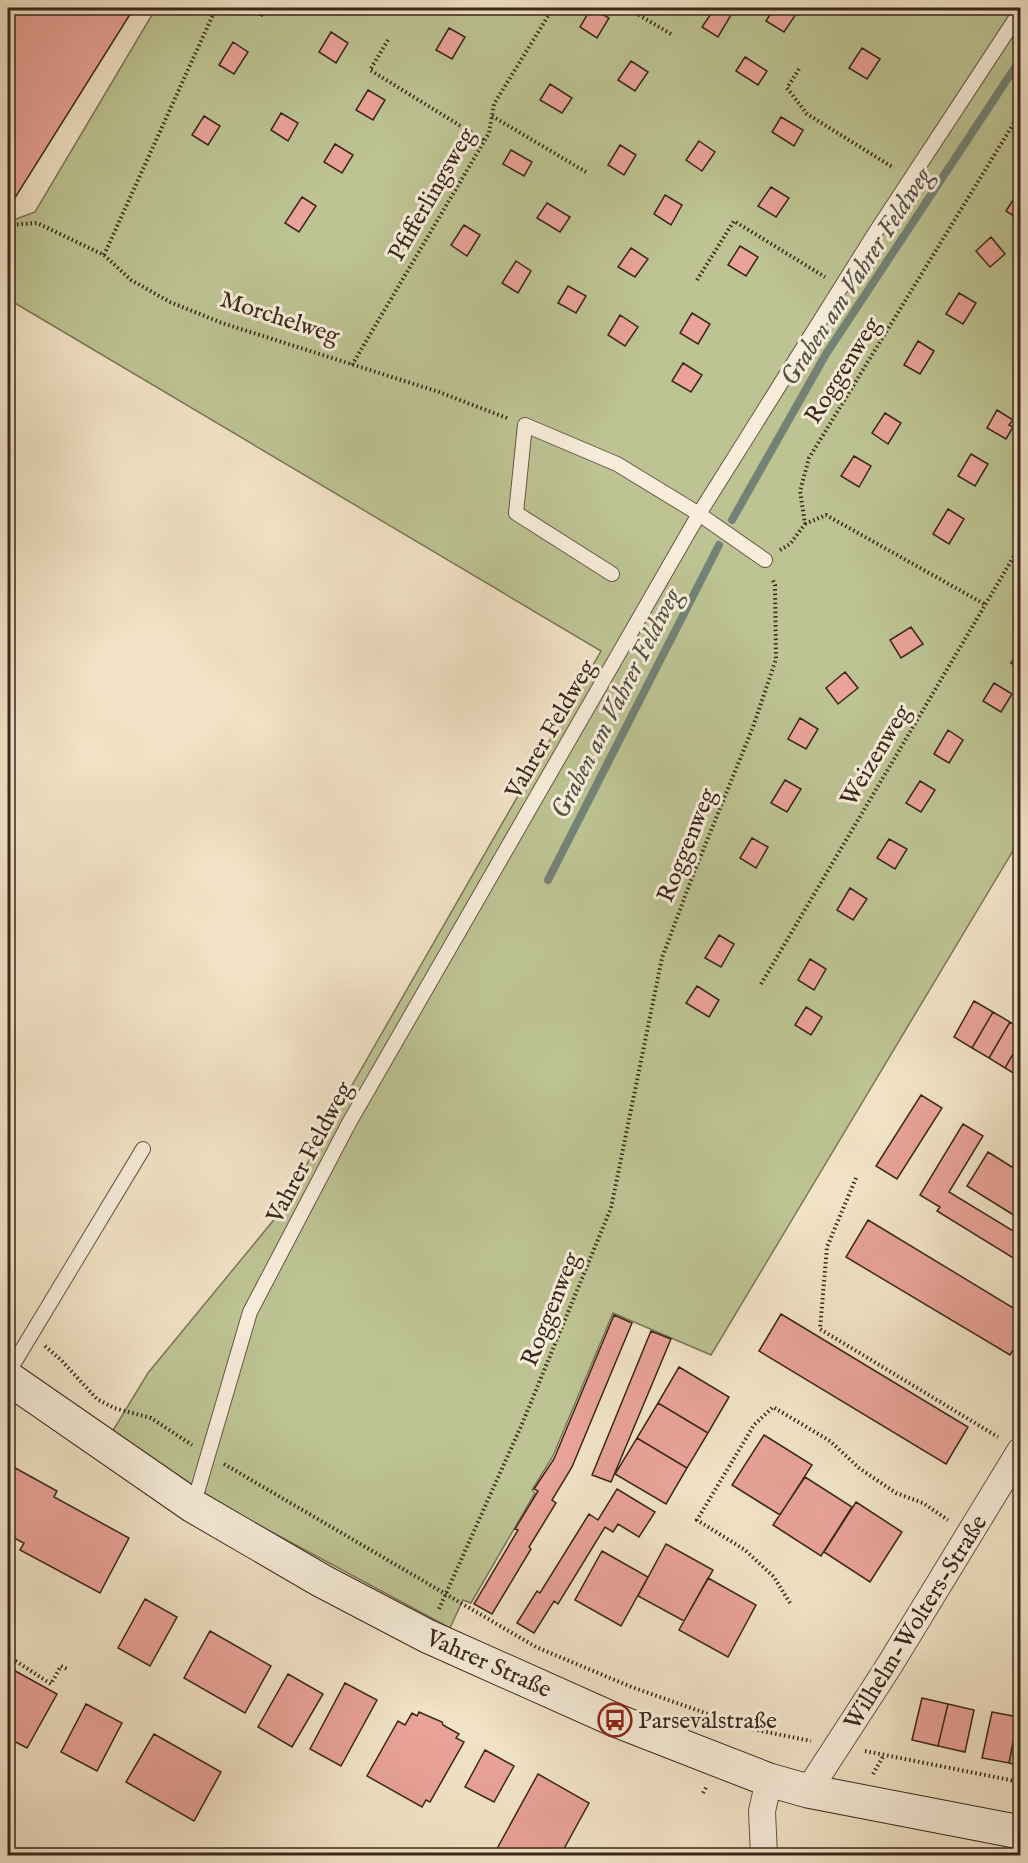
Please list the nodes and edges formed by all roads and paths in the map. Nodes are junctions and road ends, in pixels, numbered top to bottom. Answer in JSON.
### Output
{"nodes":[{"id":1,"x":216,"y":8,"type":"edge"},
{"id":2,"x":554,"y":8,"type":"edge"},
{"id":3,"x":627,"y":8,"type":"edge"},
{"id":4,"x":1020,"y":12,"type":"edge"},
{"id":5,"x":671,"y":34,"type":"dead end"},
{"id":6,"x":388,"y":40,"type":"dead end"},
{"id":7,"x":799,"y":69,"type":"dead end"},
{"id":8,"x":1020,"y":113,"type":"edge"},
{"id":9,"x":492,"y":116,"type":"junction"},
{"id":10,"x":485,"y":141,"type":"junction"},
{"id":11,"x":586,"y":172,"type":"dead end"},
{"id":12,"x":911,"y":178,"type":"junction"},
{"id":13,"x":8,"y":225,"type":"edge"},
{"id":14,"x":104,"y":255,"type":"junction"},
{"id":15,"x":698,"y":280,"type":"dead end"},
{"id":16,"x":841,"y":287,"type":"junction"},
{"id":17,"x":352,"y":365,"type":"junction"},
{"id":18,"x":525,"y":425,"type":"junction"},
{"id":19,"x":699,"y":514,"type":"junction"},
{"id":20,"x":805,"y":524,"type":"junction"},
{"id":21,"x":1020,"y":546,"type":"edge"},
{"id":22,"x":765,"y":560,"type":"junction"},
{"id":23,"x":612,"y":574,"type":"dead end"},
{"id":24,"x":986,"y":605,"type":"junction"},
{"id":25,"x":761,"y":984,"type":"dead end"},
{"id":26,"x":143,"y":1149,"type":"dead end"},
{"id":27,"x":856,"y":1178,"type":"dead end"},
{"id":28,"x":8,"y":1319,"type":"edge"},
{"id":29,"x":31,"y":1333,"type":"junction"},
{"id":30,"x":8,"y":1373,"type":"edge"},
{"id":31,"x":8,"y":1378,"type":"edge"},
{"id":32,"x":1010,"y":1445,"type":"edge"},
{"id":33,"x":208,"y":1455,"type":"junction"},
{"id":34,"x":193,"y":1506,"type":"junction"},
{"id":35,"x":970,"y":1534,"type":"junction"},
{"id":36,"x":445,"y":1595,"type":"junction"},
{"id":37,"x":790,"y":1604,"type":"dead end"},
{"id":38,"x":426,"y":1636,"type":"junction"},
{"id":39,"x":8,"y":1656,"type":"edge"},
{"id":40,"x":69,"y":1670,"type":"dead end"},
{"id":41,"x":838,"y":1746,"type":"junction"},
{"id":42,"x":769,"y":1780,"type":"junction"},
{"id":43,"x":1020,"y":1782,"type":"edge"},
{"id":44,"x":808,"y":1791,"type":"junction"},
{"id":45,"x":1020,"y":1832,"type":"edge"},
{"id":46,"x":759,"y":1855,"type":"edge"}],
"edges":[{"from":1,"to":14,"type":"path"},
{"from":2,"to":9,"type":"path","name":"Pfifferlingsweg"},
{"from":3,"to":5,"type":"path"},
{"from":4,"to":12,"type":"lane","name":"Vahrer Feldweg"},
{"from":6,"to":10,"type":"path"},
{"from":7,"to":12,"type":"path"},
{"from":8,"to":20,"type":"path","name":"Roggenweg"},
{"from":9,"to":10,"type":"path","name":"Pfifferlingsweg"},
{"from":9,"to":11,"type":"path"},
{"from":10,"to":17,"type":"path","name":"Pfifferlingsweg"},
{"from":12,"to":16,"type":"lane","name":"Vahrer Feldweg"},
{"from":13,"to":14,"type":"path","name":"Morchelweg"},
{"from":14,"to":17,"type":"path","name":"Morchelweg"},
{"from":15,"to":16,"type":"path"},
{"from":16,"to":19,"type":"lane","name":"Vahrer Feldweg"},
{"from":17,"to":18,"type":"path","name":"Morchelweg"},
{"from":18,"to":19,"type":"lane"},
{"from":18,"to":23,"type":"lane"},
{"from":19,"to":22,"type":"lane"},
{"from":19,"to":33,"type":"lane","name":"Vahrer Feldweg"},
{"from":20,"to":22,"type":"path"},
{"from":20,"to":24,"type":"path"},
{"from":21,"to":24,"type":"path","name":"Weizenweg"},
{"from":22,"to":36,"type":"path","name":"Roggenweg"},
{"from":24,"to":25,"type":"path","name":"Weizenweg"},
{"from":26,"to":29,"type":"lane"},
{"from":27,"to":32,"type":"path"},
{"from":28,"to":29,"type":"path"},
{"from":29,"to":30,"type":"lane"},
{"from":29,"to":33,"type":"path"},
{"from":31,"to":34,"type":"main road","name":"Vahrer Straße"},
{"from":32,"to":35,"type":"street","name":"Wilhelm-Wolters-Straße"},
{"from":33,"to":34,"type":"lane","name":"Vahrer Feldweg"},
{"from":33,"to":36,"type":"path"},
{"from":34,"to":38,"type":"main road","name":"Vahrer Straße"},
{"from":35,"to":37,"type":"path"},
{"from":35,"to":41,"type":"street","name":"Wilhelm-Wolters-Straße"},
{"from":36,"to":38,"type":"path","name":"Roggenweg"},
{"from":36,"to":41,"type":"path"},
{"from":38,"to":42,"type":"main road","name":"Vahrer Straße"},
{"from":39,"to":40,"type":"path"},
{"from":41,"to":43,"type":"path"},
{"from":41,"to":44,"type":"street","name":"Wilhelm-Wolters-Straße"},
{"from":42,"to":44,"type":"main road","name":"Vahrer Straße"},
{"from":42,"to":46,"type":"street"},
{"from":44,"to":45,"type":"main road","name":"Vahrer Straße"}]}
